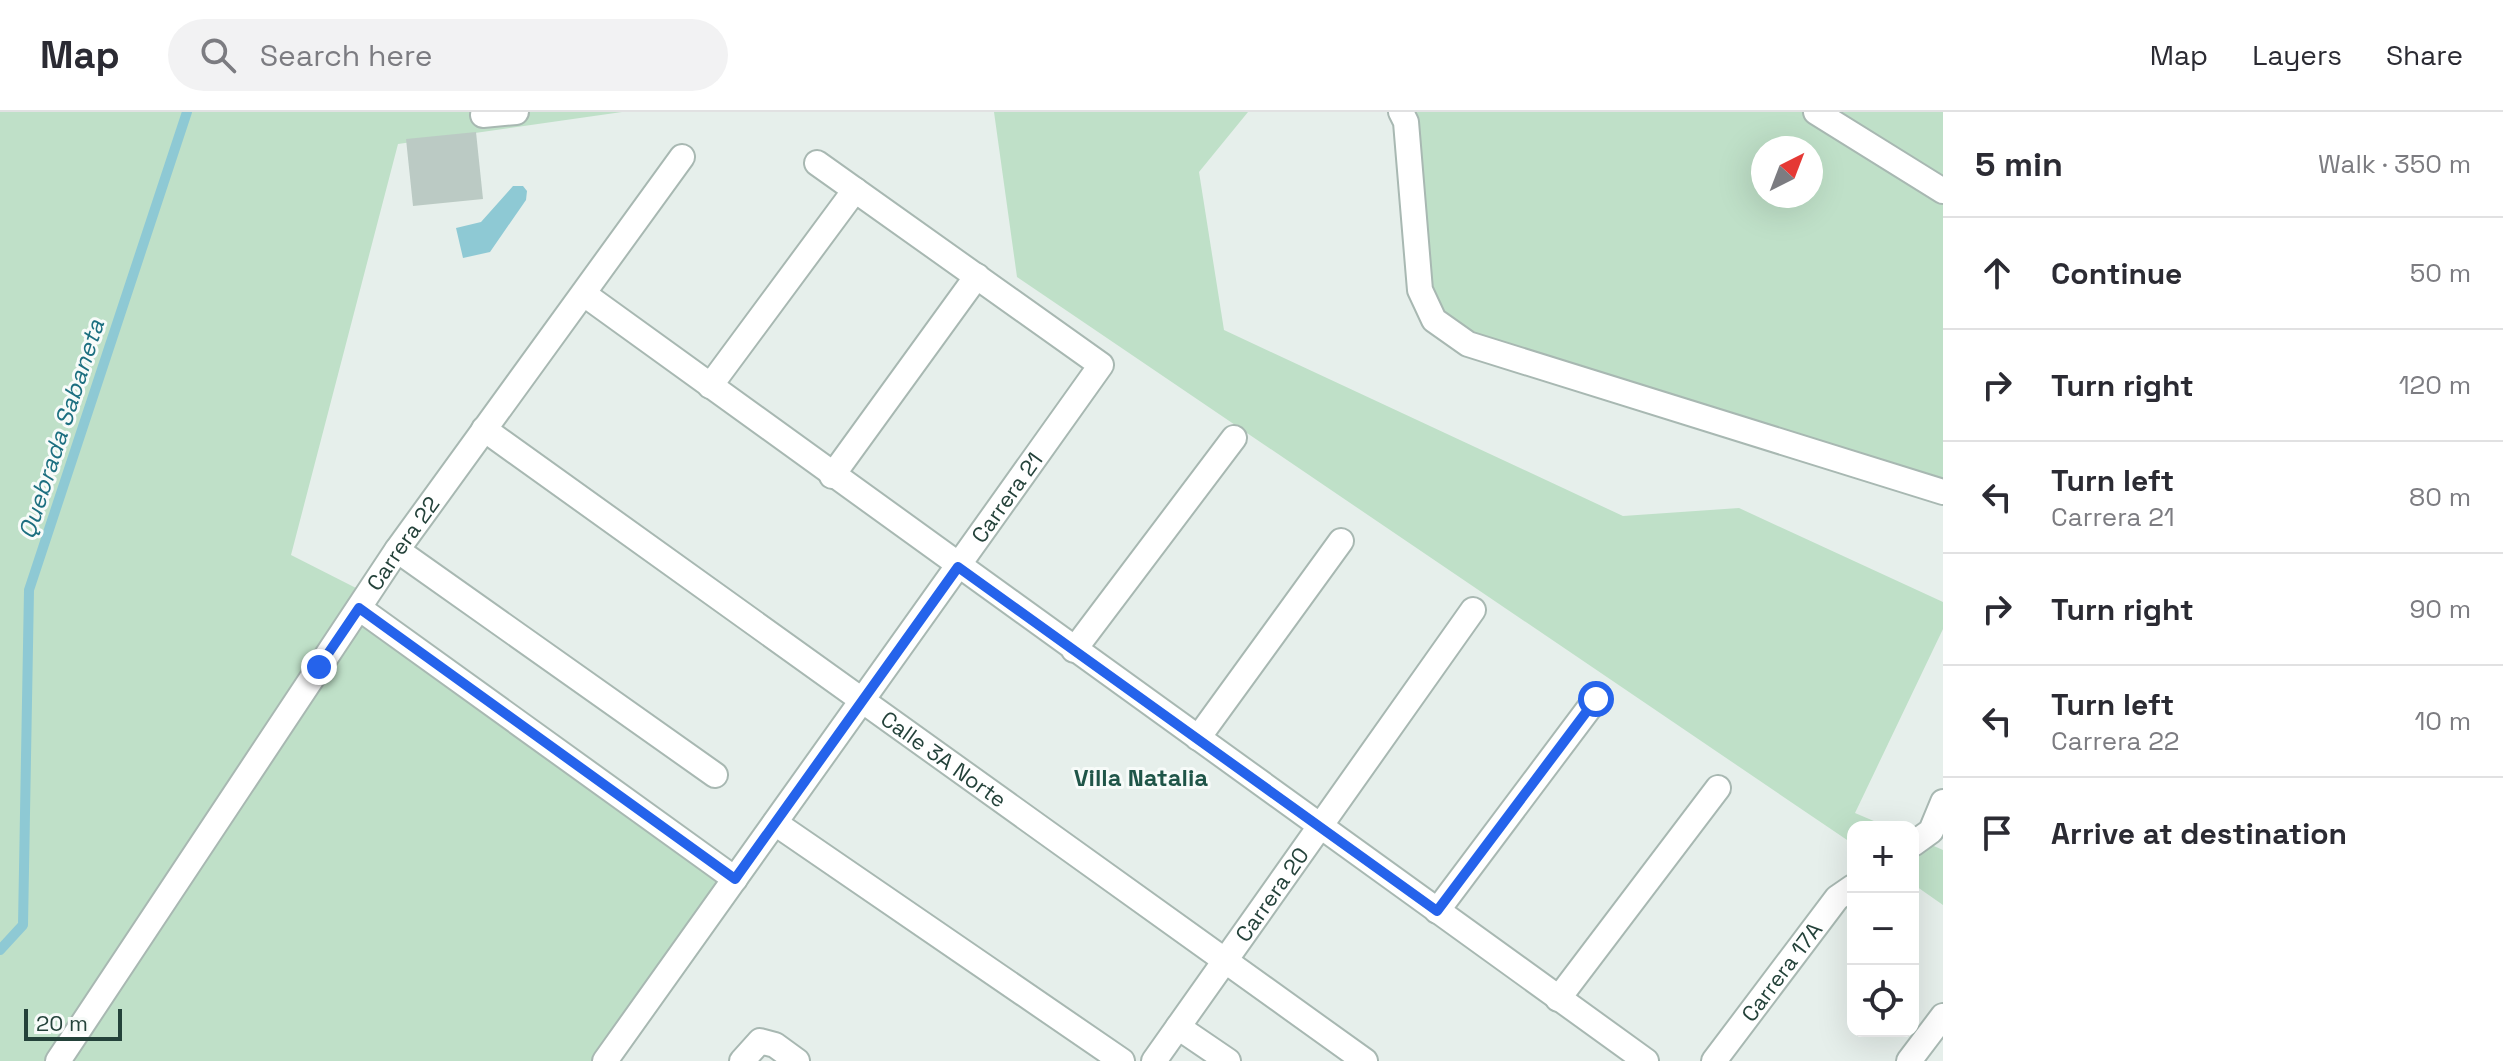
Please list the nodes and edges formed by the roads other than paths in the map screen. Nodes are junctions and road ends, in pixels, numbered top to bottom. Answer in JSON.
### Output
{"nodes":[{"id":1,"x":516,"y":112,"type":"edge"},
{"id":2,"x":1401,"y":112,"type":"edge"},
{"id":3,"x":1816,"y":112,"type":"edge"},
{"id":4,"x":483,"y":115,"type":"dead end"},
{"id":5,"x":682,"y":157,"type":"dead end"},
{"id":6,"x":817,"y":163,"type":"dead end"},
{"id":7,"x":855,"y":190,"type":"junction"},
{"id":8,"x":1943,"y":191,"type":"edge"},
{"id":9,"x":977,"y":276,"type":"junction"},
{"id":10,"x":584,"y":294,"type":"junction"},
{"id":11,"x":710,"y":386,"type":"junction"},
{"id":12,"x":484,"y":429,"type":"junction"},
{"id":13,"x":1234,"y":438,"type":"dead end"},
{"id":14,"x":832,"y":476,"type":"junction"},
{"id":15,"x":1943,"y":492,"type":"edge"},
{"id":16,"x":1341,"y":541,"type":"dead end"},
{"id":17,"x":397,"y":550,"type":"junction"},
{"id":18,"x":958,"y":567,"type":"junction"},
{"id":19,"x":359,"y":608,"type":"junction"},
{"id":20,"x":1473,"y":610,"type":"dead end"},
{"id":21,"x":1074,"y":650,"type":"junction"},
{"id":22,"x":1596,"y":699,"type":"dead end"},
{"id":23,"x":863,"y":700,"type":"junction"},
{"id":24,"x":1198,"y":738,"type":"junction"},
{"id":25,"x":715,"y":775,"type":"dead end"},
{"id":26,"x":1718,"y":788,"type":"dead end"},
{"id":27,"x":1943,"y":802,"type":"edge"},
{"id":28,"x":775,"y":823,"type":"junction"},
{"id":29,"x":1320,"y":826,"type":"junction"},
{"id":30,"x":1929,"y":836,"type":"edge"},
{"id":31,"x":735,"y":879,"type":"junction"},
{"id":32,"x":1847,"y":891,"type":"edge"},
{"id":33,"x":1437,"y":911,"type":"junction"},
{"id":34,"x":1225,"y":961,"type":"junction"},
{"id":35,"x":1558,"y":999,"type":"junction"},
{"id":36,"x":1943,"y":1016,"type":"edge"},
{"id":37,"x":1178,"y":1027,"type":"junction"},
{"id":38,"x":58,"y":1061,"type":"edge"},
{"id":39,"x":605,"y":1061,"type":"edge"},
{"id":40,"x":742,"y":1061,"type":"edge"},
{"id":41,"x":797,"y":1061,"type":"edge"},
{"id":42,"x":1122,"y":1061,"type":"edge"},
{"id":43,"x":1154,"y":1061,"type":"edge"},
{"id":44,"x":1228,"y":1061,"type":"edge"},
{"id":45,"x":1365,"y":1061,"type":"edge"},
{"id":46,"x":1646,"y":1061,"type":"edge"},
{"id":47,"x":1714,"y":1061,"type":"edge"},
{"id":48,"x":1909,"y":1061,"type":"edge"}],
"edges":[{"from":1,"to":4,"type":"street"},
{"from":2,"to":15,"type":"street"},
{"from":3,"to":8,"type":"street"},
{"from":5,"to":10,"type":"street","name":"Carrera 22"},
{"from":6,"to":7,"type":"street"},
{"from":7,"to":9,"type":"street"},
{"from":7,"to":11,"type":"street"},
{"from":9,"to":14,"type":"street"},
{"from":9,"to":18,"type":"street","name":"Carrera 21"},
{"from":10,"to":11,"type":"street"},
{"from":10,"to":12,"type":"street","name":"Carrera 22"},
{"from":11,"to":14,"type":"street"},
{"from":12,"to":17,"type":"street","name":"Carrera 22"},
{"from":12,"to":23,"type":"street","name":"Calle 3A Norte"},
{"from":13,"to":21,"type":"street"},
{"from":14,"to":18,"type":"street"},
{"from":16,"to":24,"type":"street"},
{"from":17,"to":19,"type":"street","name":"Carrera 22"},
{"from":17,"to":25,"type":"street"},
{"from":18,"to":21,"type":"street"},
{"from":18,"to":23,"type":"street","name":"Carrera 21"},
{"from":19,"to":31,"type":"street"},
{"from":19,"to":38,"type":"street","name":"Carrera 22"},
{"from":20,"to":29,"type":"street","name":"Carrera 20"},
{"from":21,"to":24,"type":"street"},
{"from":22,"to":33,"type":"street"},
{"from":23,"to":28,"type":"street","name":"Carrera 21"},
{"from":23,"to":34,"type":"street","name":"Calle 3A Norte"},
{"from":24,"to":29,"type":"street"},
{"from":26,"to":35,"type":"street"},
{"from":27,"to":30,"type":"street"},
{"from":28,"to":31,"type":"street","name":"Carrera 21"},
{"from":28,"to":42,"type":"street"},
{"from":29,"to":33,"type":"street"},
{"from":29,"to":34,"type":"street","name":"Carrera 20"},
{"from":31,"to":39,"type":"street","name":"Carrera 21"},
{"from":32,"to":47,"type":"street","name":"Carrera 17A"},
{"from":33,"to":35,"type":"street"},
{"from":34,"to":37,"type":"street","name":"Carrera 20"},
{"from":34,"to":45,"type":"street","name":"Calle 3A Norte"},
{"from":35,"to":46,"type":"street"},
{"from":36,"to":48,"type":"street"},
{"from":37,"to":43,"type":"street","name":"Carrera 20"},
{"from":37,"to":44,"type":"street"},
{"from":40,"to":41,"type":"street"}]}
